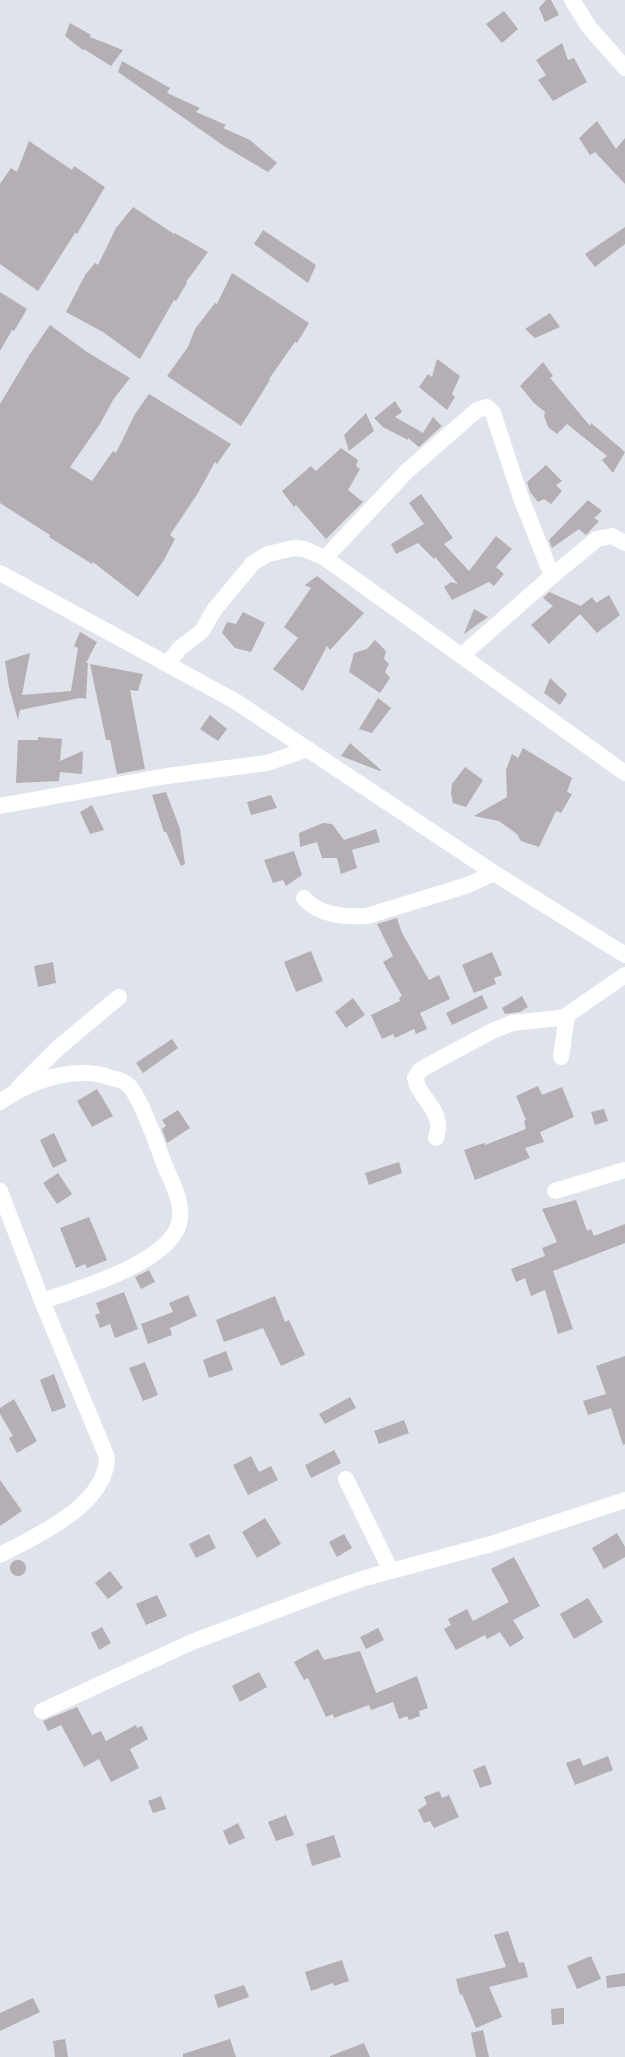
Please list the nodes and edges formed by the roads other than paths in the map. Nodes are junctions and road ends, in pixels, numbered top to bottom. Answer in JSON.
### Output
{"nodes":[{"id":1,"x":572,"y":0,"type":"edge"},
{"id":2,"x":625,"y":68,"type":"edge"},
{"id":3,"x":625,"y":543,"type":"edge"},
{"id":4,"x":325,"y":558,"type":"junction"},
{"id":5,"x":0,"y":573,"type":"edge"},
{"id":6,"x":552,"y":576,"type":"junction"},
{"id":7,"x":461,"y":656,"type":"junction"},
{"id":8,"x":168,"y":663,"type":"junction"},
{"id":9,"x":308,"y":749,"type":"junction"},
{"id":10,"x":625,"y":773,"type":"edge"},
{"id":11,"x":0,"y":806,"type":"edge"},
{"id":12,"x":494,"y":873,"type":"junction"},
{"id":13,"x":304,"y":898,"type":"dead end"},
{"id":14,"x":625,"y":955,"type":"edge"},
{"id":15,"x":625,"y":975,"type":"edge"},
{"id":16,"x":119,"y":997,"type":"dead end"},
{"id":17,"x":567,"y":1015,"type":"junction"},
{"id":18,"x":561,"y":1057,"type":"dead end"},
{"id":19,"x":14,"y":1092,"type":"junction"},
{"id":20,"x":0,"y":1102,"type":"edge"},
{"id":21,"x":436,"y":1138,"type":"dead end"},
{"id":22,"x":625,"y":1170,"type":"edge"},
{"id":23,"x":0,"y":1191,"type":"edge"},
{"id":24,"x":555,"y":1191,"type":"dead end"},
{"id":25,"x":42,"y":1301,"type":"junction"},
{"id":26,"x":346,"y":1479,"type":"dead end"},
{"id":27,"x":625,"y":1500,"type":"edge"},
{"id":28,"x":0,"y":1555,"type":"edge"},
{"id":29,"x":391,"y":1571,"type":"junction"},
{"id":30,"x":42,"y":1711,"type":"dead end"}],
"edges":[{"from":1,"to":2,"type":"street"},
{"from":3,"to":6,"type":"street"},
{"from":4,"to":6,"type":"street"},
{"from":4,"to":7,"type":"street"},
{"from":4,"to":8,"type":"street"},
{"from":5,"to":8,"type":"street"},
{"from":6,"to":7,"type":"street"},
{"from":7,"to":10,"type":"street"},
{"from":8,"to":9,"type":"street"},
{"from":9,"to":11,"type":"street"},
{"from":9,"to":12,"type":"street"},
{"from":12,"to":13,"type":"street"},
{"from":12,"to":14,"type":"street"},
{"from":15,"to":17,"type":"street"},
{"from":16,"to":19,"type":"street"},
{"from":17,"to":18,"type":"street"},
{"from":17,"to":21,"type":"street"},
{"from":19,"to":20,"type":"street"},
{"from":19,"to":25,"type":"street"},
{"from":22,"to":24,"type":"street"},
{"from":23,"to":25,"type":"street"},
{"from":25,"to":28,"type":"street"},
{"from":26,"to":29,"type":"street"},
{"from":27,"to":29,"type":"street"},
{"from":29,"to":30,"type":"street"}]}
